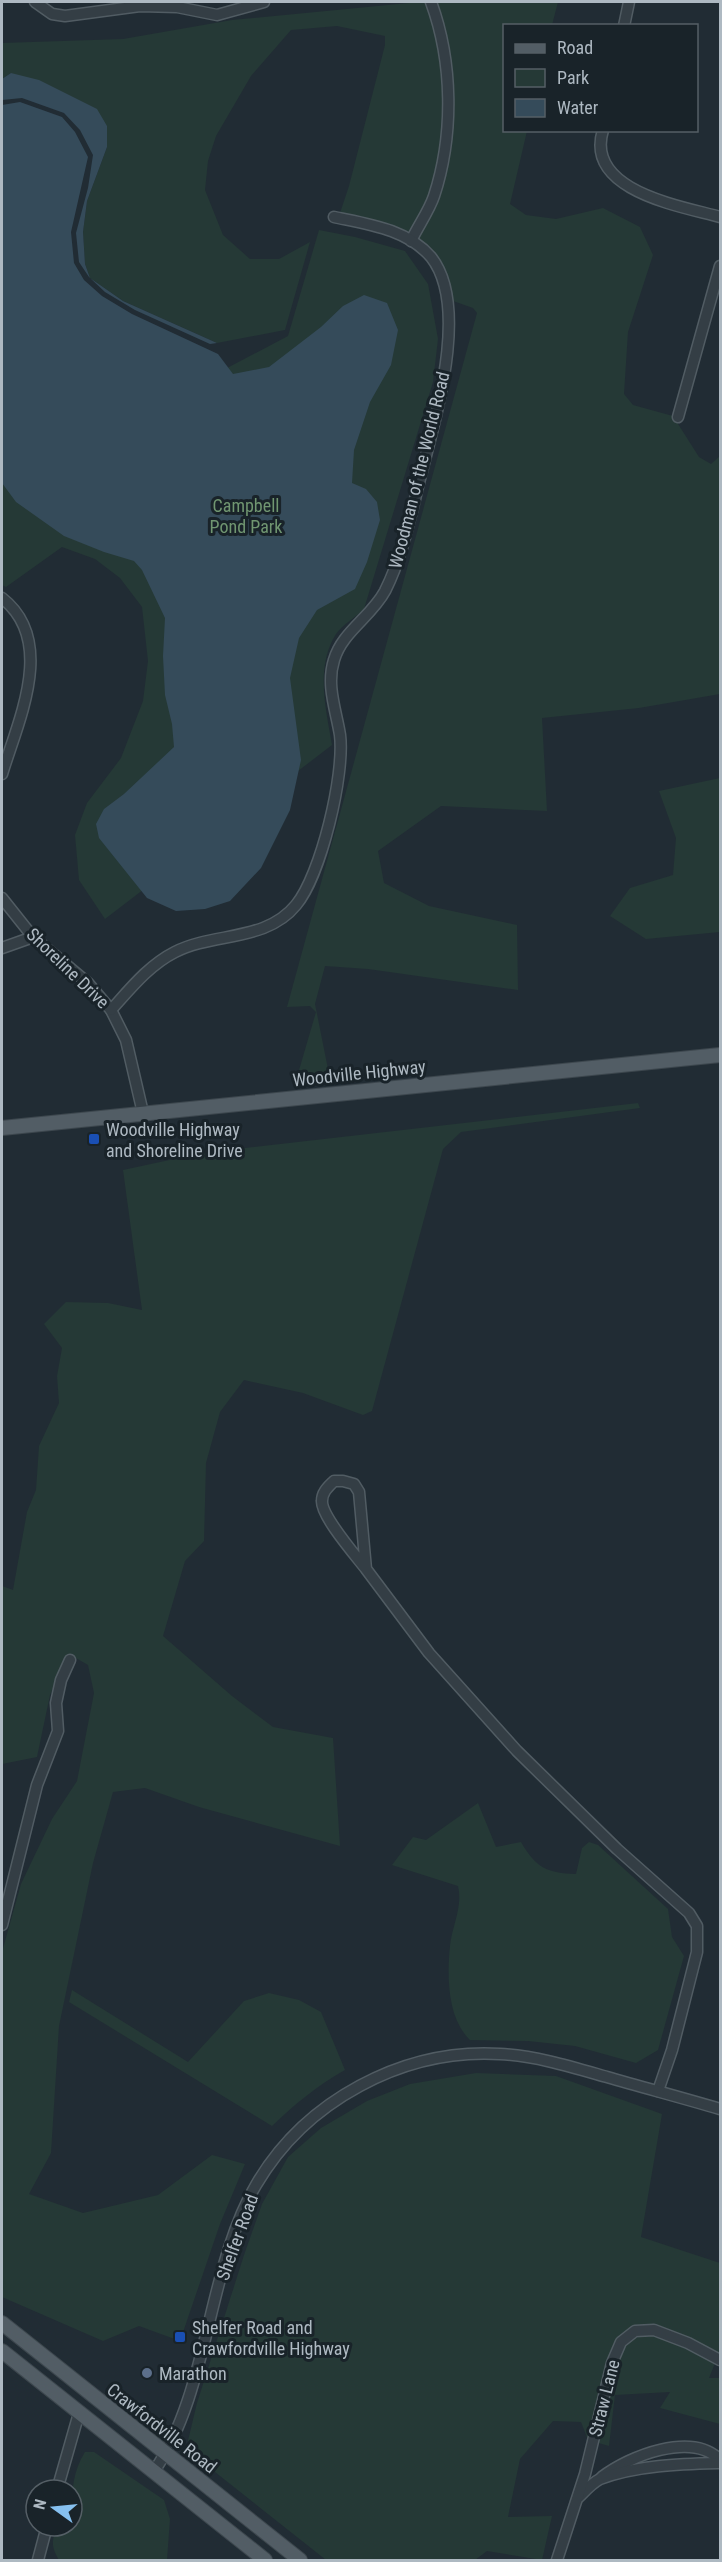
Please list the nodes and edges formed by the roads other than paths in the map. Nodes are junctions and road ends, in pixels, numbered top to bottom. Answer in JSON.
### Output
{"nodes":[{"id":1,"x":35,"y":2,"type":"edge"},
{"id":2,"x":264,"y":2,"type":"edge"},
{"id":3,"x":431,"y":2,"type":"edge"},
{"id":4,"x":628,"y":2,"type":"edge"},
{"id":5,"x":180,"y":4,"type":"edge"},
{"id":6,"x":624,"y":24,"type":"edge"},
{"id":7,"x":603,"y":132,"type":"edge"},
{"id":8,"x":334,"y":217,"type":"dead end"},
{"id":9,"x":720,"y":217,"type":"edge"},
{"id":10,"x":411,"y":241,"type":"junction"},
{"id":11,"x":720,"y":266,"type":"edge"},
{"id":12,"x":678,"y":417,"type":"dead end"},
{"id":13,"x":2,"y":598,"type":"edge"},
{"id":14,"x":2,"y":774,"type":"edge"},
{"id":15,"x":2,"y":898,"type":"edge"},
{"id":16,"x":33,"y":937,"type":"junction"},
{"id":17,"x":2,"y":948,"type":"edge"},
{"id":18,"x":111,"y":1010,"type":"junction"},
{"id":19,"x":720,"y":1055,"type":"edge"},
{"id":20,"x":144,"y":1113,"type":"junction"},
{"id":21,"x":2,"y":1128,"type":"edge"},
{"id":22,"x":366,"y":1569,"type":"junction"},
{"id":23,"x":70,"y":1660,"type":"dead end"},
{"id":24,"x":2,"y":1925,"type":"edge"},
{"id":25,"x":657,"y":2091,"type":"junction"},
{"id":26,"x":720,"y":2109,"type":"edge"},
{"id":27,"x":2,"y":2323,"type":"edge"},
{"id":28,"x":2,"y":2351,"type":"edge"},
{"id":29,"x":720,"y":2360,"type":"edge"},
{"id":30,"x":79,"y":2413,"type":"junction"},
{"id":31,"x":166,"y":2454,"type":"junction"},
{"id":32,"x":720,"y":2461,"type":"edge"},
{"id":33,"x":154,"y":2471,"type":"junction"},
{"id":34,"x":60,"y":2478,"type":"edge"},
{"id":35,"x":599,"y":2480,"type":"junction"},
{"id":36,"x":579,"y":2498,"type":"junction"},
{"id":37,"x":44,"y":2538,"type":"edge"},
{"id":38,"x":38,"y":2560,"type":"edge"},
{"id":39,"x":265,"y":2560,"type":"edge"},
{"id":40,"x":299,"y":2560,"type":"edge"},
{"id":41,"x":557,"y":2560,"type":"edge"}],
"edges":[{"from":1,"to":5,"type":"street"},
{"from":2,"to":5,"type":"street"},
{"from":3,"to":10,"type":"street"},
{"from":4,"to":6,"type":"street"},
{"from":7,"to":9,"type":"street"},
{"from":8,"to":10,"type":"street","name":"Woodman of the World Road"},
{"from":10,"to":18,"type":"street","name":"Woodman of the World Road"},
{"from":11,"to":12,"type":"street"},
{"from":13,"to":14,"type":"street"},
{"from":15,"to":16,"type":"street","name":"Shoreline Drive"},
{"from":16,"to":17,"type":"street"},
{"from":16,"to":18,"type":"street","name":"Shoreline Drive"},
{"from":18,"to":20,"type":"street","name":"Shoreline Drive"},
{"from":19,"to":20,"type":"main road","name":"Woodville Highway"},
{"from":20,"to":21,"type":"main road","name":"Woodville Highway"},
{"from":22,"to":22,"type":"street"},
{"from":22,"to":25,"type":"street"},
{"from":23,"to":24,"type":"street"},
{"from":25,"to":26,"type":"street","name":"Shelfer Road"},
{"from":25,"to":31,"type":"street","name":"Shelfer Road"},
{"from":27,"to":31,"type":"main road","name":"Crawfordville Road"},
{"from":28,"to":30,"type":"main road"},
{"from":29,"to":36,"type":"street","name":"Straw Lane"},
{"from":30,"to":33,"type":"main road"},
{"from":30,"to":34,"type":"street"},
{"from":31,"to":33,"type":"street","name":"Shelfer Road"},
{"from":31,"to":40,"type":"main road","name":"Crawfordville Road"},
{"from":32,"to":35,"type":"street"},
{"from":32,"to":35,"type":"street"},
{"from":33,"to":39,"type":"main road"},
{"from":35,"to":36,"type":"street"},
{"from":36,"to":41,"type":"street","name":"Straw Lane"},
{"from":37,"to":38,"type":"street"}]}
